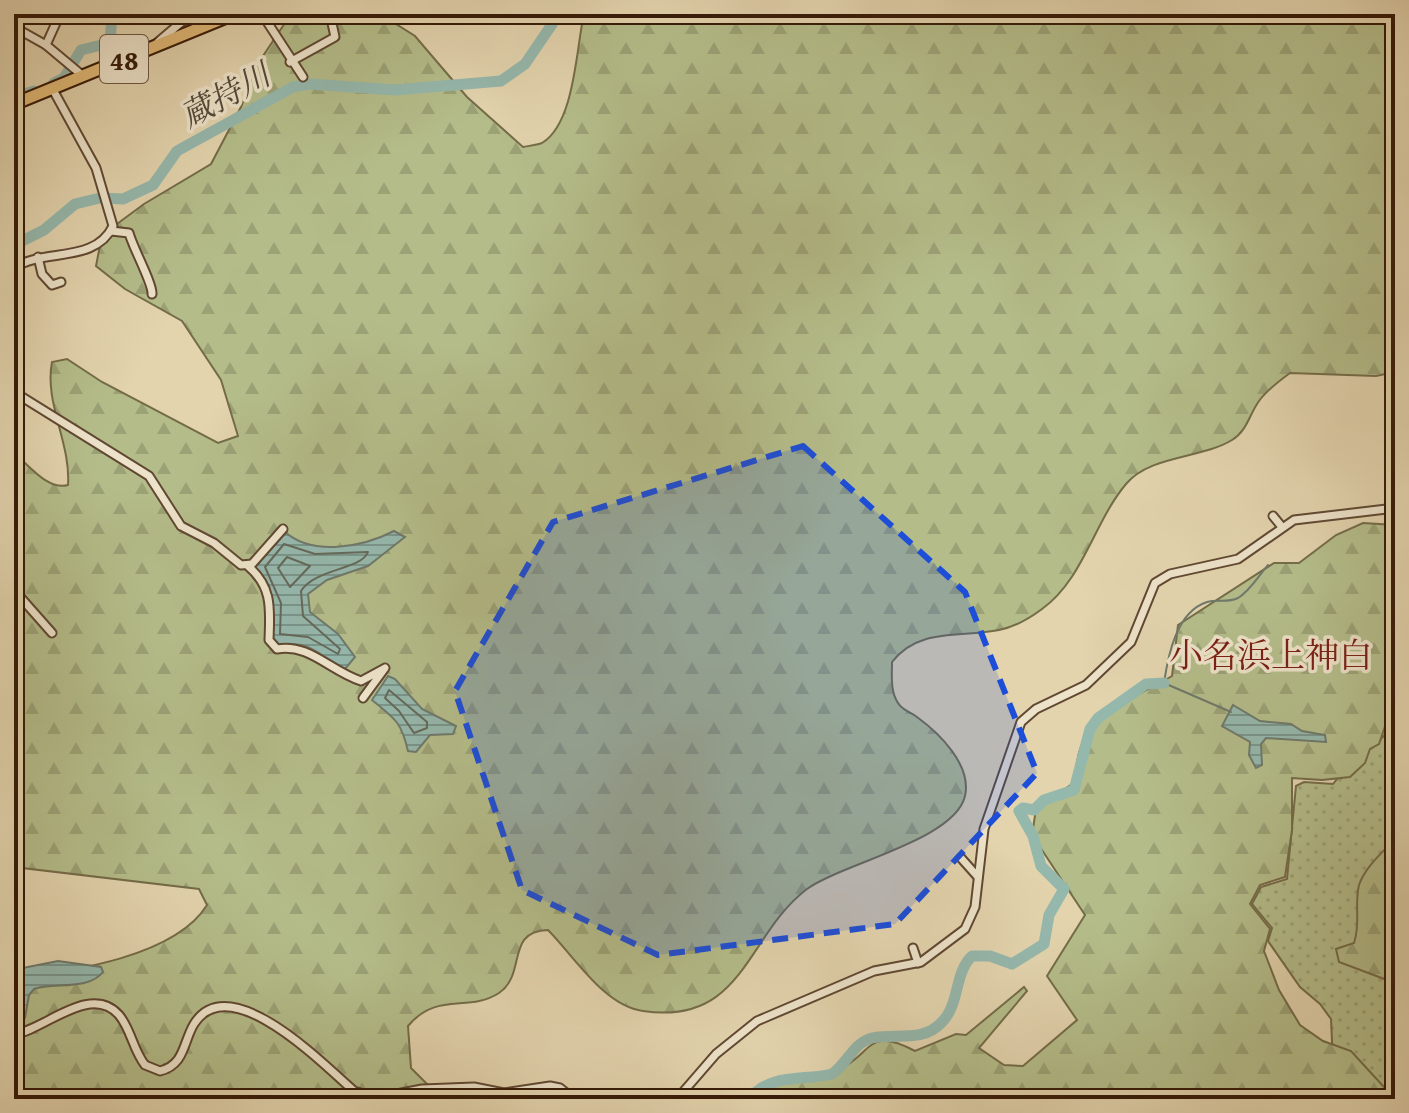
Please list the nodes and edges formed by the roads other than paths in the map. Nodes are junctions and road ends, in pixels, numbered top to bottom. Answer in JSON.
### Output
{"nodes":[{"id":1,"x":60,"y":14,"type":"edge"},
{"id":2,"x":191,"y":14,"type":"edge"},
{"id":3,"x":234,"y":14,"type":"edge"},
{"id":4,"x":262,"y":14,"type":"edge"},
{"id":5,"x":330,"y":14,"type":"edge"},
{"id":6,"x":14,"y":27,"type":"edge"},
{"id":7,"x":46,"y":45,"type":"junction"},
{"id":8,"x":153,"y":47,"type":"junction"},
{"id":9,"x":290,"y":62,"type":"junction"},
{"id":10,"x":83,"y":76,"type":"junction"},
{"id":11,"x":303,"y":77,"type":"dead end"},
{"id":12,"x":52,"y":88,"type":"junction"},
{"id":13,"x":14,"y":104,"type":"edge"},
{"id":14,"x":111,"y":231,"type":"junction"},
{"id":15,"x":38,"y":257,"type":"junction"},
{"id":16,"x":14,"y":268,"type":"edge"},
{"id":17,"x":61,"y":282,"type":"dead end"},
{"id":18,"x":152,"y":294,"type":"dead end"},
{"id":19,"x":14,"y":392,"type":"edge"},
{"id":20,"x":1395,"y":508,"type":"edge"},
{"id":21,"x":1273,"y":516,"type":"dead end"},
{"id":22,"x":1282,"y":527,"type":"junction"},
{"id":23,"x":283,"y":529,"type":"dead end"},
{"id":24,"x":248,"y":566,"type":"junction"},
{"id":25,"x":14,"y":590,"type":"edge"},
{"id":26,"x":52,"y":633,"type":"dead end"},
{"id":27,"x":363,"y":698,"type":"dead end"},
{"id":28,"x":961,"y":858,"type":"dead end"},
{"id":29,"x":978,"y":877,"type":"junction"},
{"id":30,"x":913,"y":948,"type":"dead end"},
{"id":31,"x":918,"y":963,"type":"junction"},
{"id":32,"x":14,"y":1034,"type":"edge"},
{"id":33,"x":574,"y":1099,"type":"edge"},
{"id":34,"x":677,"y":1099,"type":"edge"}],
"edges":[{"from":1,"to":7,"type":"street"},
{"from":2,"to":8,"type":"street"},
{"from":3,"to":8,"type":"main road","number":"48"},
{"from":4,"to":9,"type":"street"},
{"from":5,"to":9,"type":"street"},
{"from":6,"to":7,"type":"street"},
{"from":7,"to":10,"type":"street"},
{"from":8,"to":10,"type":"main road","number":"48"},
{"from":9,"to":11,"type":"street"},
{"from":10,"to":12,"type":"main road","number":"48"},
{"from":12,"to":13,"type":"main road","number":"48"},
{"from":12,"to":14,"type":"street"},
{"from":14,"to":15,"type":"street"},
{"from":14,"to":18,"type":"street"},
{"from":15,"to":16,"type":"street"},
{"from":15,"to":17,"type":"street"},
{"from":19,"to":24,"type":"street"},
{"from":20,"to":22,"type":"street"},
{"from":21,"to":22,"type":"street"},
{"from":22,"to":29,"type":"street"},
{"from":23,"to":24,"type":"street"},
{"from":24,"to":27,"type":"street"},
{"from":25,"to":26,"type":"street"},
{"from":28,"to":29,"type":"street"},
{"from":29,"to":31,"type":"street"},
{"from":30,"to":31,"type":"street"},
{"from":31,"to":34,"type":"street"},
{"from":32,"to":33,"type":"street"}]}
